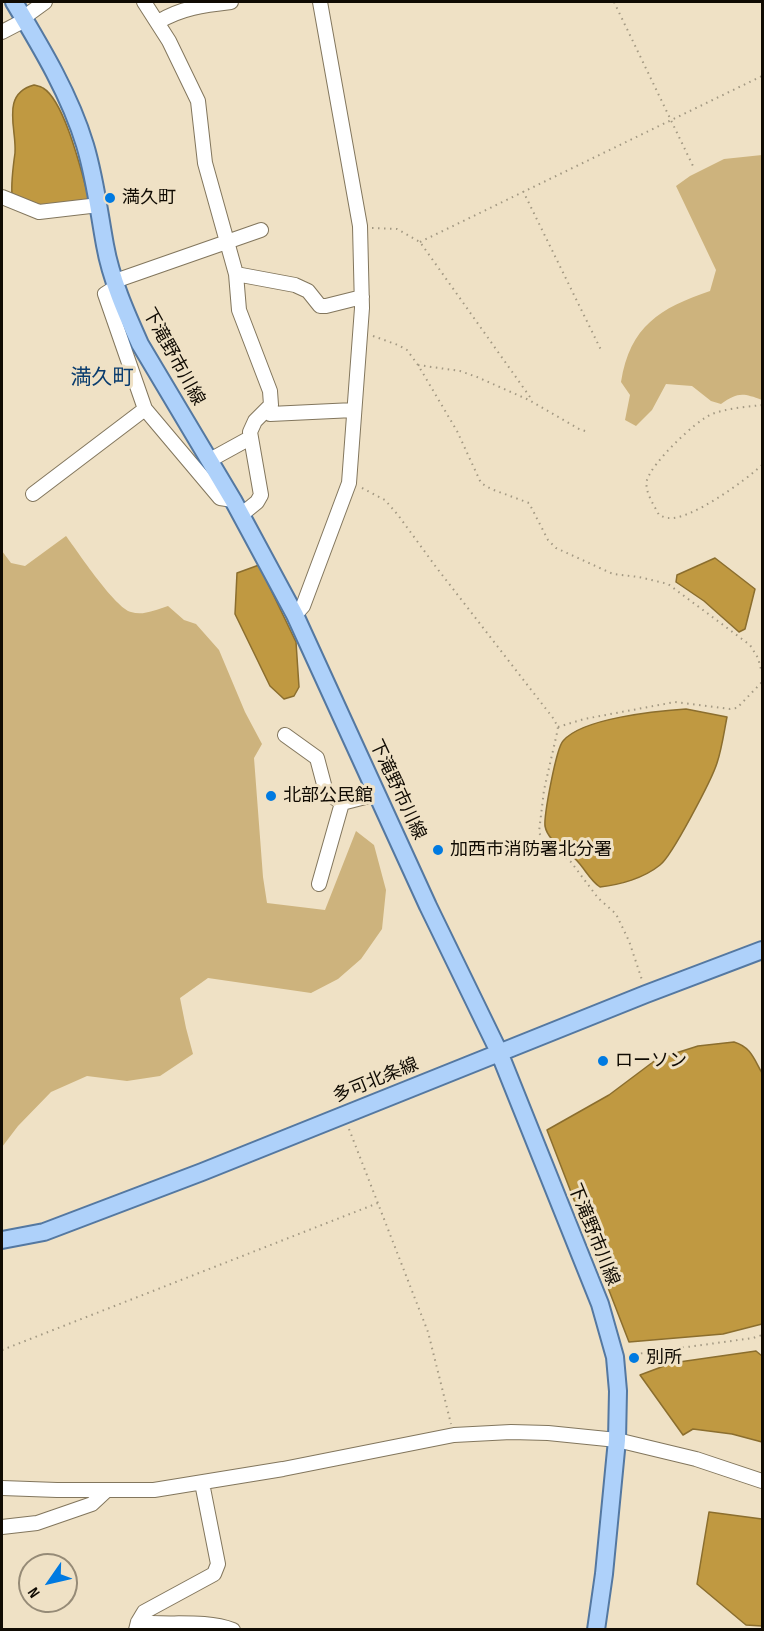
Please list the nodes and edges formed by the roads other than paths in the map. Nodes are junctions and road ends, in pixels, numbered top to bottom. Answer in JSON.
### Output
{"nodes":[{"id":1,"x":14,"y":2,"type":"edge"},
{"id":2,"x":45,"y":2,"type":"edge"},
{"id":3,"x":144,"y":2,"type":"edge"},
{"id":4,"x":223,"y":2,"type":"edge"},
{"id":5,"x":320,"y":2,"type":"edge"},
{"id":6,"x":24,"y":19,"type":"junction"},
{"id":7,"x":158,"y":22,"type":"junction"},
{"id":8,"x":2,"y":32,"type":"edge"},
{"id":9,"x":2,"y":197,"type":"edge"},
{"id":10,"x":99,"y":205,"type":"junction"},
{"id":11,"x":261,"y":230,"type":"dead end"},
{"id":12,"x":227,"y":241,"type":"junction"},
{"id":13,"x":237,"y":274,"type":"junction"},
{"id":14,"x":115,"y":284,"type":"junction"},
{"id":15,"x":362,"y":297,"type":"junction"},
{"id":16,"x":145,"y":409,"type":"junction"},
{"id":17,"x":354,"y":410,"type":"junction"},
{"id":18,"x":266,"y":411,"type":"junction"},
{"id":19,"x":250,"y":438,"type":"junction"},
{"id":20,"x":210,"y":460,"type":"junction"},
{"id":21,"x":33,"y":494,"type":"dead end"},
{"id":22,"x":237,"y":508,"type":"junction"},
{"id":23,"x":295,"y":615,"type":"junction"},
{"id":24,"x":285,"y":735,"type":"dead end"},
{"id":25,"x":377,"y":794,"type":"junction"},
{"id":26,"x":342,"y":803,"type":"junction"},
{"id":27,"x":319,"y":884,"type":"dead end"},
{"id":28,"x":762,"y":950,"type":"edge"},
{"id":29,"x":499,"y":1052,"type":"junction"},
{"id":30,"x":2,"y":1240,"type":"edge"},
{"id":31,"x":617,"y":1440,"type":"junction"},
{"id":32,"x":762,"y":1481,"type":"edge"},
{"id":33,"x":202,"y":1483,"type":"junction"},
{"id":34,"x":2,"y":1488,"type":"edge"},
{"id":35,"x":107,"y":1490,"type":"junction"},
{"id":36,"x":2,"y":1527,"type":"edge"},
{"id":37,"x":137,"y":1626,"type":"edge"},
{"id":38,"x":233,"y":1629,"type":"edge"},
{"id":39,"x":596,"y":1629,"type":"edge"}],
"edges":[{"from":1,"to":6,"type":"main road","name":"下滝野市川線"},
{"from":2,"to":6,"type":"street"},
{"from":3,"to":7,"type":"street"},
{"from":4,"to":7,"type":"street"},
{"from":5,"to":15,"type":"street"},
{"from":6,"to":8,"type":"street"},
{"from":6,"to":10,"type":"main road","name":"下滝野市川線"},
{"from":7,"to":12,"type":"street"},
{"from":9,"to":10,"type":"street"},
{"from":10,"to":14,"type":"main road","name":"下滝野市川線"},
{"from":11,"to":12,"type":"street"},
{"from":12,"to":13,"type":"street"},
{"from":12,"to":14,"type":"street"},
{"from":13,"to":15,"type":"street"},
{"from":13,"to":18,"type":"street"},
{"from":14,"to":16,"type":"street"},
{"from":14,"to":20,"type":"main road","name":"下滝野市川線"},
{"from":15,"to":17,"type":"street"},
{"from":16,"to":21,"type":"street"},
{"from":16,"to":22,"type":"street"},
{"from":17,"to":18,"type":"street"},
{"from":17,"to":23,"type":"street"},
{"from":18,"to":19,"type":"street"},
{"from":19,"to":20,"type":"street"},
{"from":19,"to":22,"type":"street"},
{"from":20,"to":22,"type":"main road","name":"下滝野市川線"},
{"from":22,"to":23,"type":"main road","name":"下滝野市川線"},
{"from":23,"to":25,"type":"main road","name":"下滝野市川線"},
{"from":24,"to":26,"type":"street"},
{"from":25,"to":26,"type":"street"},
{"from":25,"to":29,"type":"main road","name":"下滝野市川線"},
{"from":26,"to":27,"type":"street"},
{"from":28,"to":29,"type":"main road","name":"多可北条線"},
{"from":29,"to":30,"type":"main road","name":"多可北条線"},
{"from":29,"to":31,"type":"main road","name":"下滝野市川線"},
{"from":31,"to":32,"type":"street"},
{"from":31,"to":33,"type":"street"},
{"from":31,"to":39,"type":"main road","name":"下滝野市川線"},
{"from":33,"to":35,"type":"street"},
{"from":33,"to":37,"type":"street"},
{"from":34,"to":35,"type":"street"},
{"from":35,"to":36,"type":"street"},
{"from":37,"to":38,"type":"street"}]}
